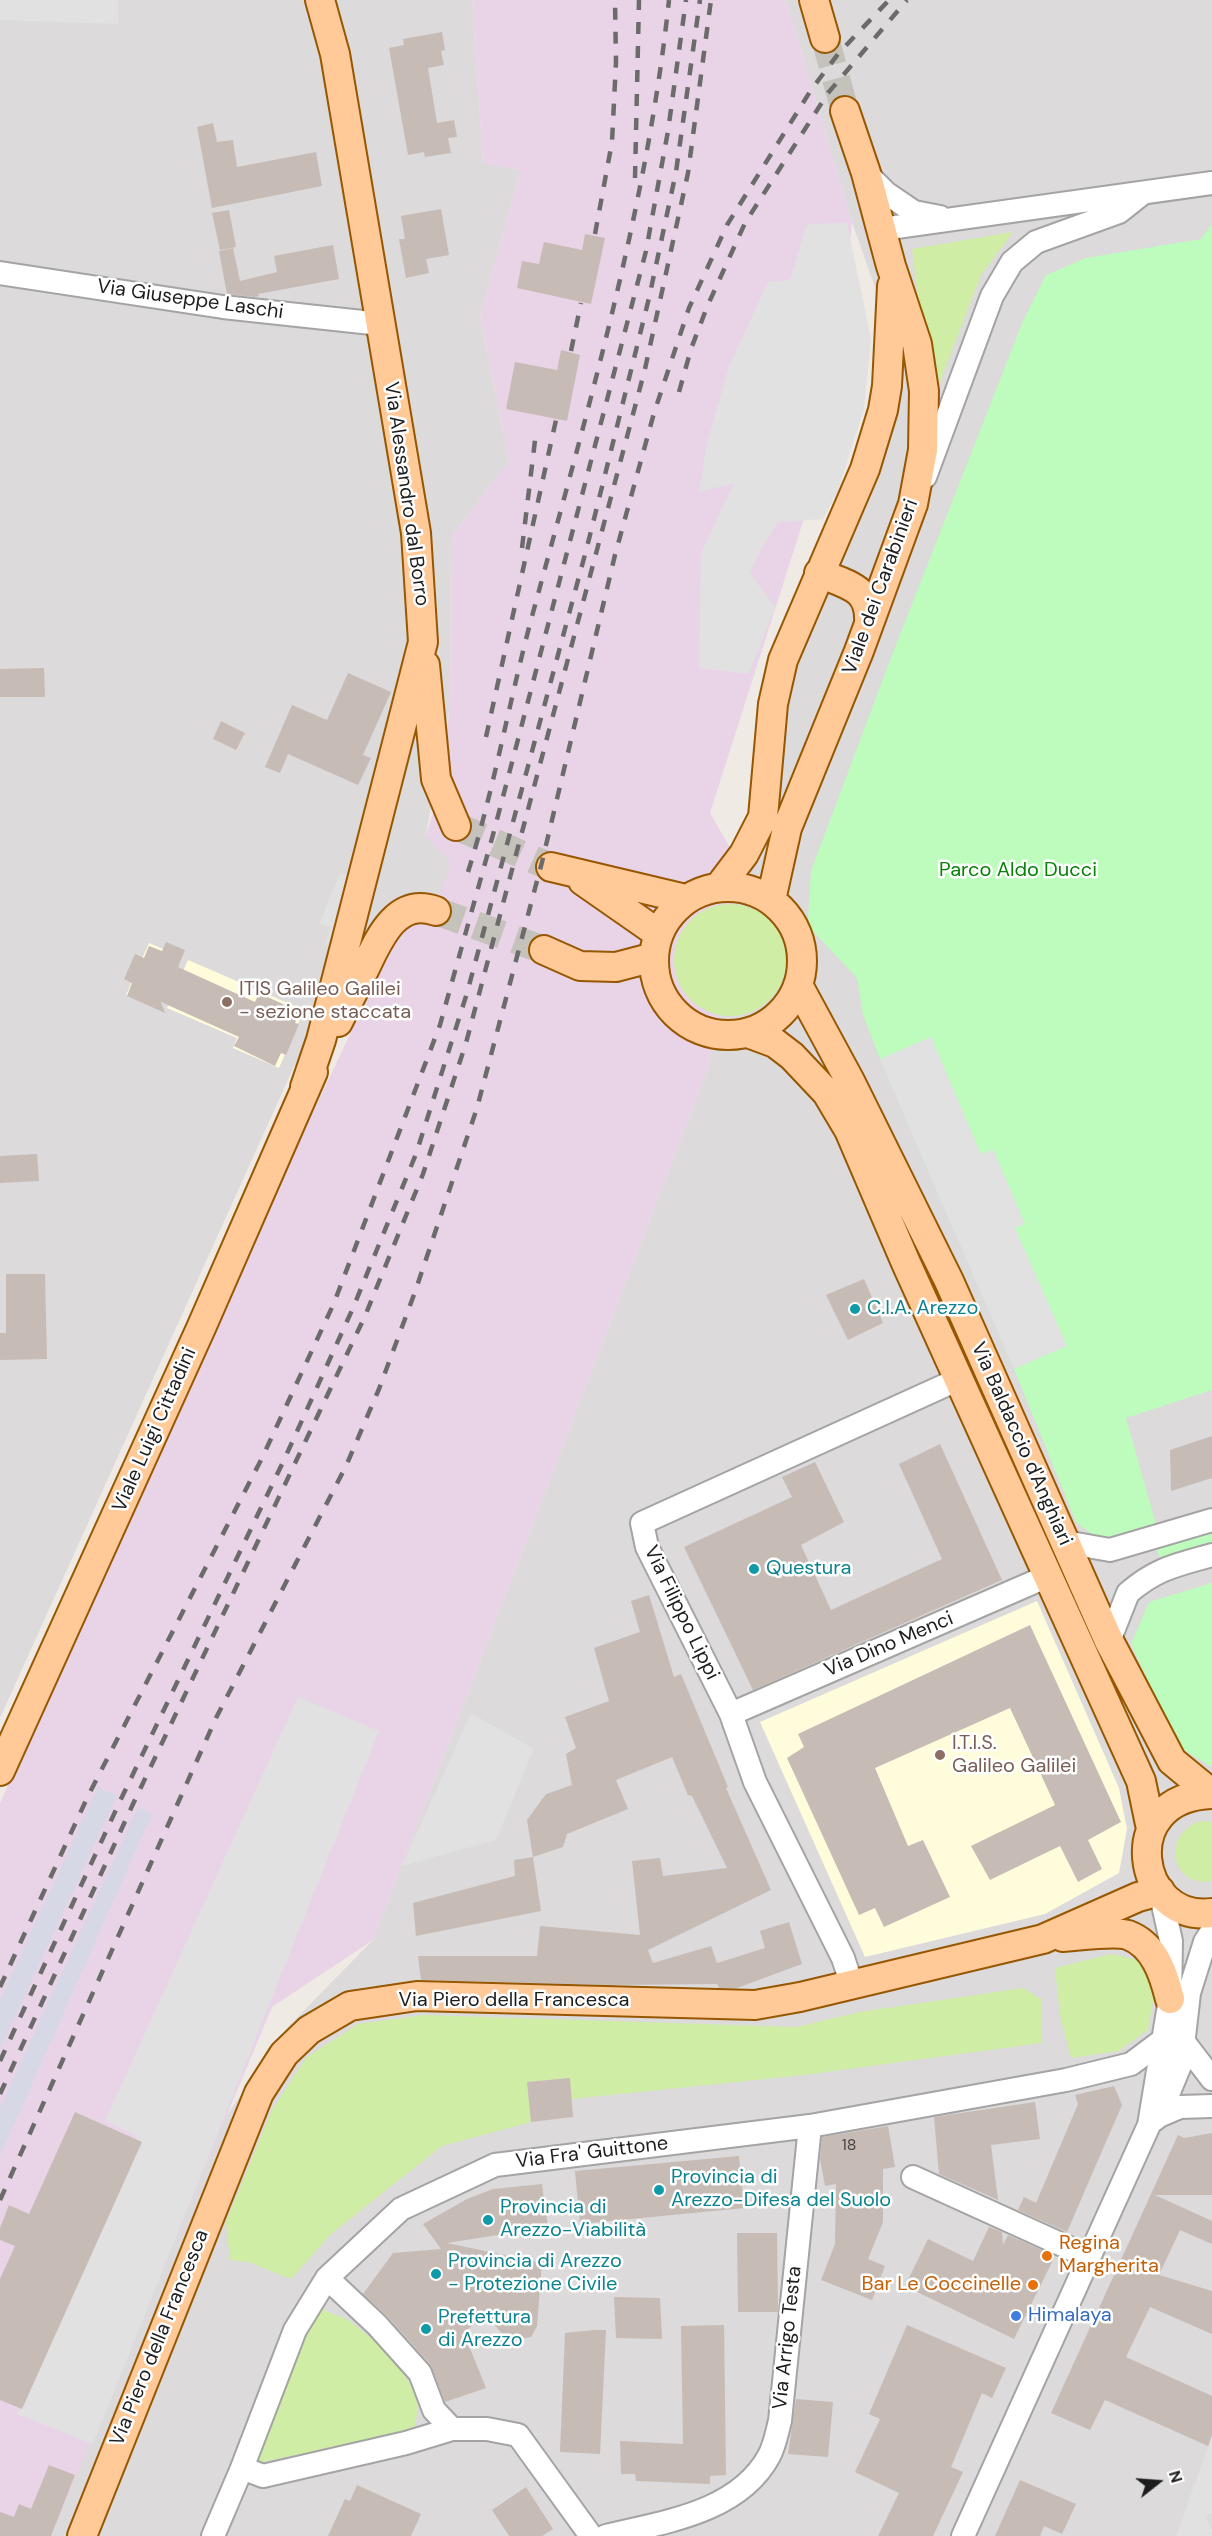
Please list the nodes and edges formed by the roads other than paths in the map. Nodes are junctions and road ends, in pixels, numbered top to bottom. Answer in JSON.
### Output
{"nodes":[{"id":1,"x":320,"y":0,"type":"edge"},
{"id":2,"x":814,"y":0,"type":"edge"},
{"id":3,"x":825,"y":38,"type":"tunnel mouth"},
{"id":4,"x":845,"y":111,"type":"tunnel mouth"},
{"id":5,"x":866,"y":173,"type":"junction"},
{"id":6,"x":1212,"y":183,"type":"edge"},
{"id":7,"x":1143,"y":193,"type":"junction"},
{"id":8,"x":953,"y":219,"type":"junction"},
{"id":9,"x":882,"y":229,"type":"junction"},
{"id":10,"x":891,"y":266,"type":"junction"},
{"id":11,"x":0,"y":273,"type":"edge"},
{"id":12,"x":381,"y":324,"type":"junction"},
{"id":13,"x":913,"y":504,"type":"junction"},
{"id":14,"x":819,"y":573,"type":"junction"},
{"id":15,"x":869,"y":623,"type":"junction"},
{"id":16,"x":423,"y":642,"type":"junction"},
{"id":17,"x":456,"y":826,"type":"tunnel mouth"},
{"id":18,"x":719,"y":887,"type":"junction"},
{"id":19,"x":686,"y":899,"type":"junction"},
{"id":20,"x":771,"y":900,"type":"junction"},
{"id":21,"x":433,"y":910,"type":"tunnel mouth"},
{"id":22,"x":657,"y":946,"type":"junction"},
{"id":23,"x":544,"y":950,"type":"tunnel mouth"},
{"id":24,"x":798,"y":985,"type":"junction"},
{"id":25,"x":748,"y":1033,"type":"junction"},
{"id":26,"x":305,"y":1087,"type":"junction"},
{"id":27,"x":959,"y":1379,"type":"junction"},
{"id":28,"x":1212,"y":1520,"type":"edge"},
{"id":29,"x":1065,"y":1542,"type":"junction"},
{"id":30,"x":1212,"y":1555,"type":"edge"},
{"id":31,"x":1048,"y":1576,"type":"junction"},
{"id":32,"x":1109,"y":1641,"type":"junction"},
{"id":33,"x":730,"y":1714,"type":"junction"},
{"id":34,"x":0,"y":1770,"type":"edge"},
{"id":35,"x":1212,"y":1794,"type":"edge"},
{"id":36,"x":1151,"y":1829,"type":"junction"},
{"id":37,"x":1160,"y":1891,"type":"junction"},
{"id":38,"x":1212,"y":1912,"type":"edge"},
{"id":39,"x":1212,"y":1931,"type":"edge"},
{"id":40,"x":1043,"y":1939,"type":"junction"},
{"id":41,"x":852,"y":1985,"type":"junction"},
{"id":42,"x":1170,"y":1999,"type":"junction"},
{"id":43,"x":1173,"y":2040,"type":"junction"},
{"id":44,"x":1158,"y":2063,"type":"junction"},
{"id":45,"x":1212,"y":2079,"type":"edge"},
{"id":46,"x":1176,"y":2098,"type":"junction"},
{"id":47,"x":1212,"y":2106,"type":"edge"},
{"id":48,"x":1154,"y":2121,"type":"junction"},
{"id":49,"x":810,"y":2126,"type":"junction"},
{"id":50,"x":913,"y":2177,"type":"dead end"},
{"id":51,"x":1089,"y":2257,"type":"junction"},
{"id":52,"x":327,"y":2278,"type":"junction"},
{"id":53,"x":452,"y":2429,"type":"junction"},
{"id":54,"x":242,"y":2468,"type":"junction"},
{"id":55,"x":82,"y":2536,"type":"edge"},
{"id":56,"x":213,"y":2536,"type":"edge"},
{"id":57,"x":591,"y":2536,"type":"edge"},
{"id":58,"x":606,"y":2536,"type":"edge"},
{"id":59,"x":963,"y":2536,"type":"edge"}],
"edges":[{"from":1,"to":12,"type":"main road","name":"Via Alessandro dal Borro"},
{"from":2,"to":3,"type":"main road"},
{"from":4,"to":5,"type":"main road","name":"Viale dei Carabinieri"},
{"from":5,"to":8,"type":"street"},
{"from":5,"to":9,"type":"main road","name":"Viale dei Carabinieri"},
{"from":6,"to":7,"type":"street"},
{"from":7,"to":8,"type":"street"},
{"from":7,"to":13,"type":"street"},
{"from":8,"to":9,"type":"street"},
{"from":9,"to":10,"type":"main road","name":"Viale dei Carabinieri"},
{"from":10,"to":13,"type":"main road","name":"Viale dei Carabinieri"},
{"from":10,"to":14,"type":"main road","name":"Viale dei Carabinieri"},
{"from":11,"to":12,"type":"street","name":"Via Giuseppe Laschi"},
{"from":12,"to":16,"type":"main road","name":"Via Alessandro dal Borro"},
{"from":13,"to":15,"type":"main road","name":"Viale dei Carabinieri"},
{"from":14,"to":15,"type":"main road"},
{"from":14,"to":18,"type":"main road","name":"Viale dei Carabinieri"},
{"from":15,"to":20,"type":"main road","name":"Viale dei Carabinieri"},
{"from":16,"to":17,"type":"main road"},
{"from":16,"to":26,"type":"main road","name":"Via Alessandro dal Borro"},
{"from":18,"to":19,"type":"main road"},
{"from":18,"to":20,"type":"main road"},
{"from":19,"to":22,"type":"main road"},
{"from":19,"to":22,"type":"main road"},
{"from":20,"to":24,"type":"main road"},
{"from":21,"to":26,"type":"main road"},
{"from":22,"to":23,"type":"main road"},
{"from":22,"to":25,"type":"main road"},
{"from":24,"to":25,"type":"main road"},
{"from":24,"to":29,"type":"main road","name":"Via Baldaccio d'Anghiari"},
{"from":25,"to":27,"type":"main road","name":"Via Baldaccio d'Anghiari"},
{"from":26,"to":34,"type":"main road","name":"Viale Luigi Cittadini"},
{"from":27,"to":31,"type":"main road","name":"Via Baldaccio d'Anghiari"},
{"from":27,"to":33,"type":"street","name":"Via Filippo Lippi"},
{"from":28,"to":29,"type":"street"},
{"from":29,"to":32,"type":"main road","name":"Via Baldaccio d'Anghiari"},
{"from":30,"to":32,"type":"street"},
{"from":31,"to":33,"type":"street","name":"Via Dino Menci"},
{"from":31,"to":36,"type":"main road","name":"Via Baldaccio d'Anghiari"},
{"from":32,"to":35,"type":"main road","name":"Via Baldaccio d'Anghiari"},
{"from":33,"to":41,"type":"street","name":"Via Filippo Lippi"},
{"from":35,"to":36,"type":"main road"},
{"from":36,"to":37,"type":"main road"},
{"from":37,"to":38,"type":"main road"},
{"from":37,"to":40,"type":"main road","name":"Via Piero della Francesca"},
{"from":37,"to":42,"type":"street"},
{"from":39,"to":43,"type":"street"},
{"from":40,"to":41,"type":"main road","name":"Via Piero della Francesca"},
{"from":40,"to":42,"type":"main road"},
{"from":41,"to":55,"type":"main road","name":"Via Piero della Francesca"},
{"from":42,"to":43,"type":"street"},
{"from":43,"to":44,"type":"street"},
{"from":43,"to":45,"type":"street"},
{"from":43,"to":46,"type":"street"},
{"from":43,"to":49,"type":"street","name":"Via Fra' Guittone"},
{"from":44,"to":46,"type":"street"},
{"from":44,"to":48,"type":"street"},
{"from":46,"to":47,"type":"street"},
{"from":46,"to":48,"type":"street"},
{"from":48,"to":51,"type":"street"},
{"from":49,"to":52,"type":"street","name":"Via Fra' Guittone"},
{"from":49,"to":58,"type":"street","name":"Via Arrigo Testa"},
{"from":50,"to":51,"type":"street"},
{"from":51,"to":59,"type":"street"},
{"from":52,"to":53,"type":"street"},
{"from":52,"to":54,"type":"street","name":"Via Fra' Guittone"},
{"from":53,"to":54,"type":"street"},
{"from":53,"to":57,"type":"street"},
{"from":54,"to":56,"type":"street","name":"Via Fra' Guittone"}]}
